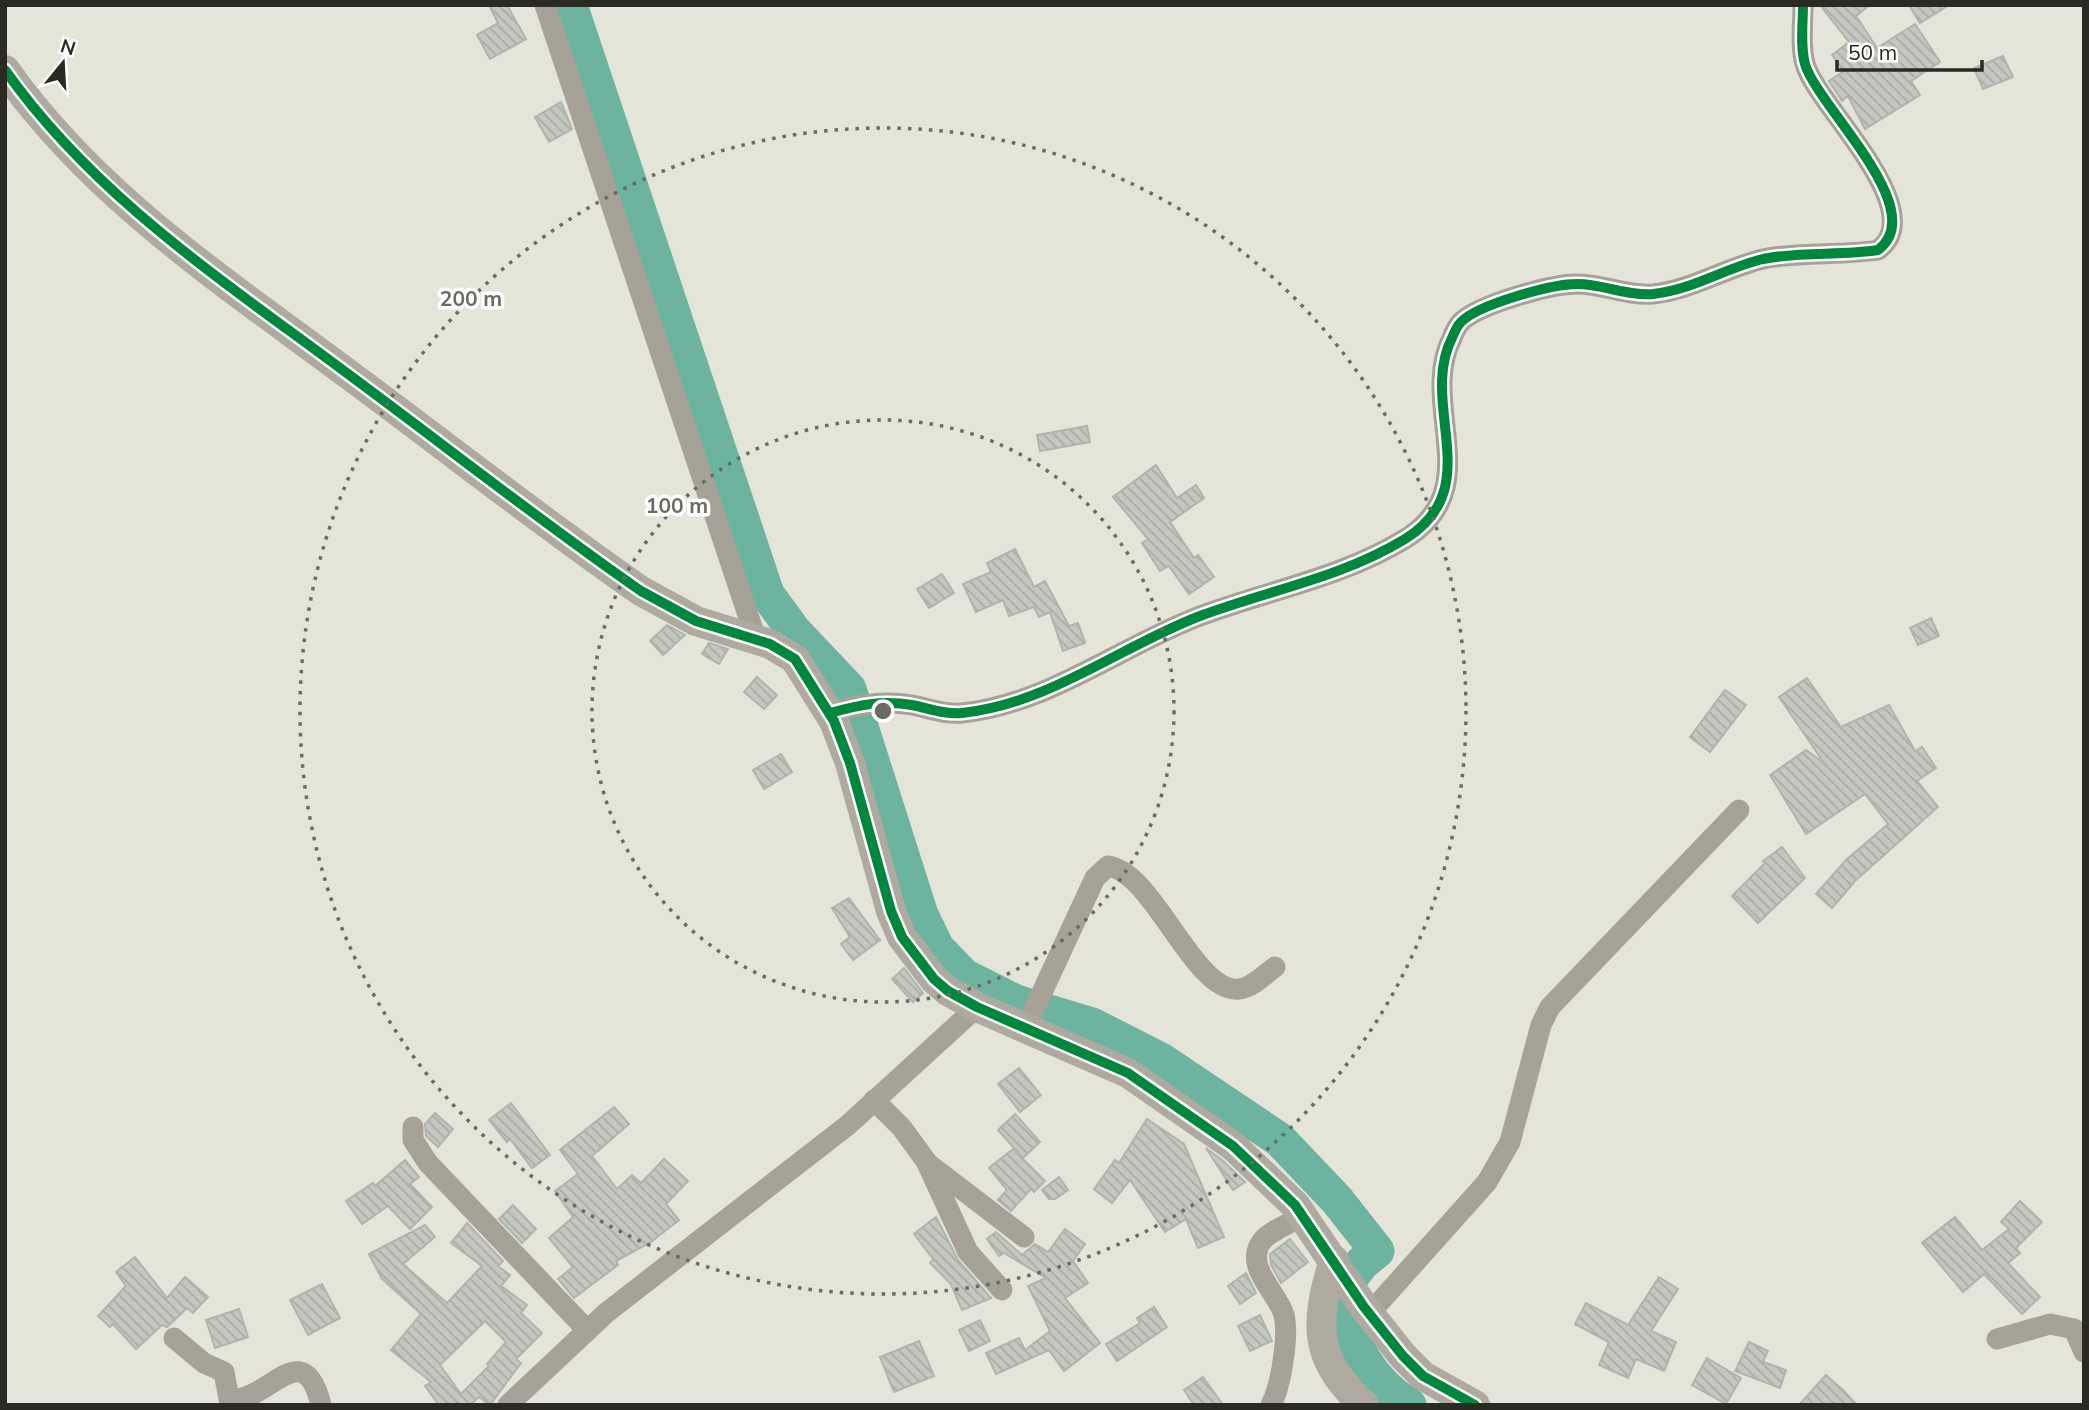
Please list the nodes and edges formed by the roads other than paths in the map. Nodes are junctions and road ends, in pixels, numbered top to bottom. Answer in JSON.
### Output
{"nodes":[{"id":1,"x":545,"y":5,"type":"edge"},
{"id":2,"x":1803,"y":5,"type":"edge"},
{"id":3,"x":5,"y":71,"type":"edge"},
{"id":4,"x":756,"y":639,"type":"junction"},
{"id":5,"x":843,"y":709,"type":"junction"},
{"id":6,"x":1739,"y":810,"type":"dead end"},
{"id":7,"x":1275,"y":967,"type":"dead end"},
{"id":8,"x":977,"y":1007,"type":"junction"},
{"id":9,"x":1028,"y":1024,"type":"junction"},
{"id":10,"x":874,"y":1100,"type":"junction"},
{"id":11,"x":413,"y":1127,"type":"dead end"},
{"id":12,"x":926,"y":1161,"type":"junction"},
{"id":13,"x":1303,"y":1216,"type":"junction"},
{"id":14,"x":1024,"y":1237,"type":"dead end"},
{"id":15,"x":1334,"y":1260,"type":"junction"},
{"id":16,"x":1002,"y":1290,"type":"dead end"},
{"id":17,"x":1362,"y":1303,"type":"junction"},
{"id":18,"x":587,"y":1330,"type":"junction"},
{"id":19,"x":174,"y":1338,"type":"dead end"},
{"id":20,"x":1997,"y":1339,"type":"dead end"},
{"id":21,"x":2084,"y":1352,"type":"edge"},
{"id":22,"x":321,"y":1405,"type":"edge"},
{"id":23,"x":508,"y":1405,"type":"edge"},
{"id":24,"x":1271,"y":1405,"type":"edge"},
{"id":25,"x":1364,"y":1405,"type":"edge"},
{"id":26,"x":1475,"y":1405,"type":"edge"}],
"edges":[{"from":1,"to":4,"type":"street"},
{"from":2,"to":5,"type":"street"},
{"from":3,"to":4,"type":"street"},
{"from":4,"to":5,"type":"street"},
{"from":5,"to":8,"type":"street"},
{"from":6,"to":17,"type":"street"},
{"from":7,"to":9,"type":"street"},
{"from":8,"to":9,"type":"street"},
{"from":8,"to":10,"type":"street"},
{"from":9,"to":13,"type":"street"},
{"from":10,"to":12,"type":"street"},
{"from":10,"to":18,"type":"street"},
{"from":11,"to":18,"type":"street"},
{"from":12,"to":14,"type":"street"},
{"from":12,"to":16,"type":"street"},
{"from":13,"to":15,"type":"street"},
{"from":13,"to":24,"type":"street"},
{"from":15,"to":17,"type":"street"},
{"from":15,"to":25,"type":"street"},
{"from":17,"to":26,"type":"street"},
{"from":18,"to":23,"type":"street"},
{"from":19,"to":22,"type":"street"},
{"from":20,"to":21,"type":"street"}]}
